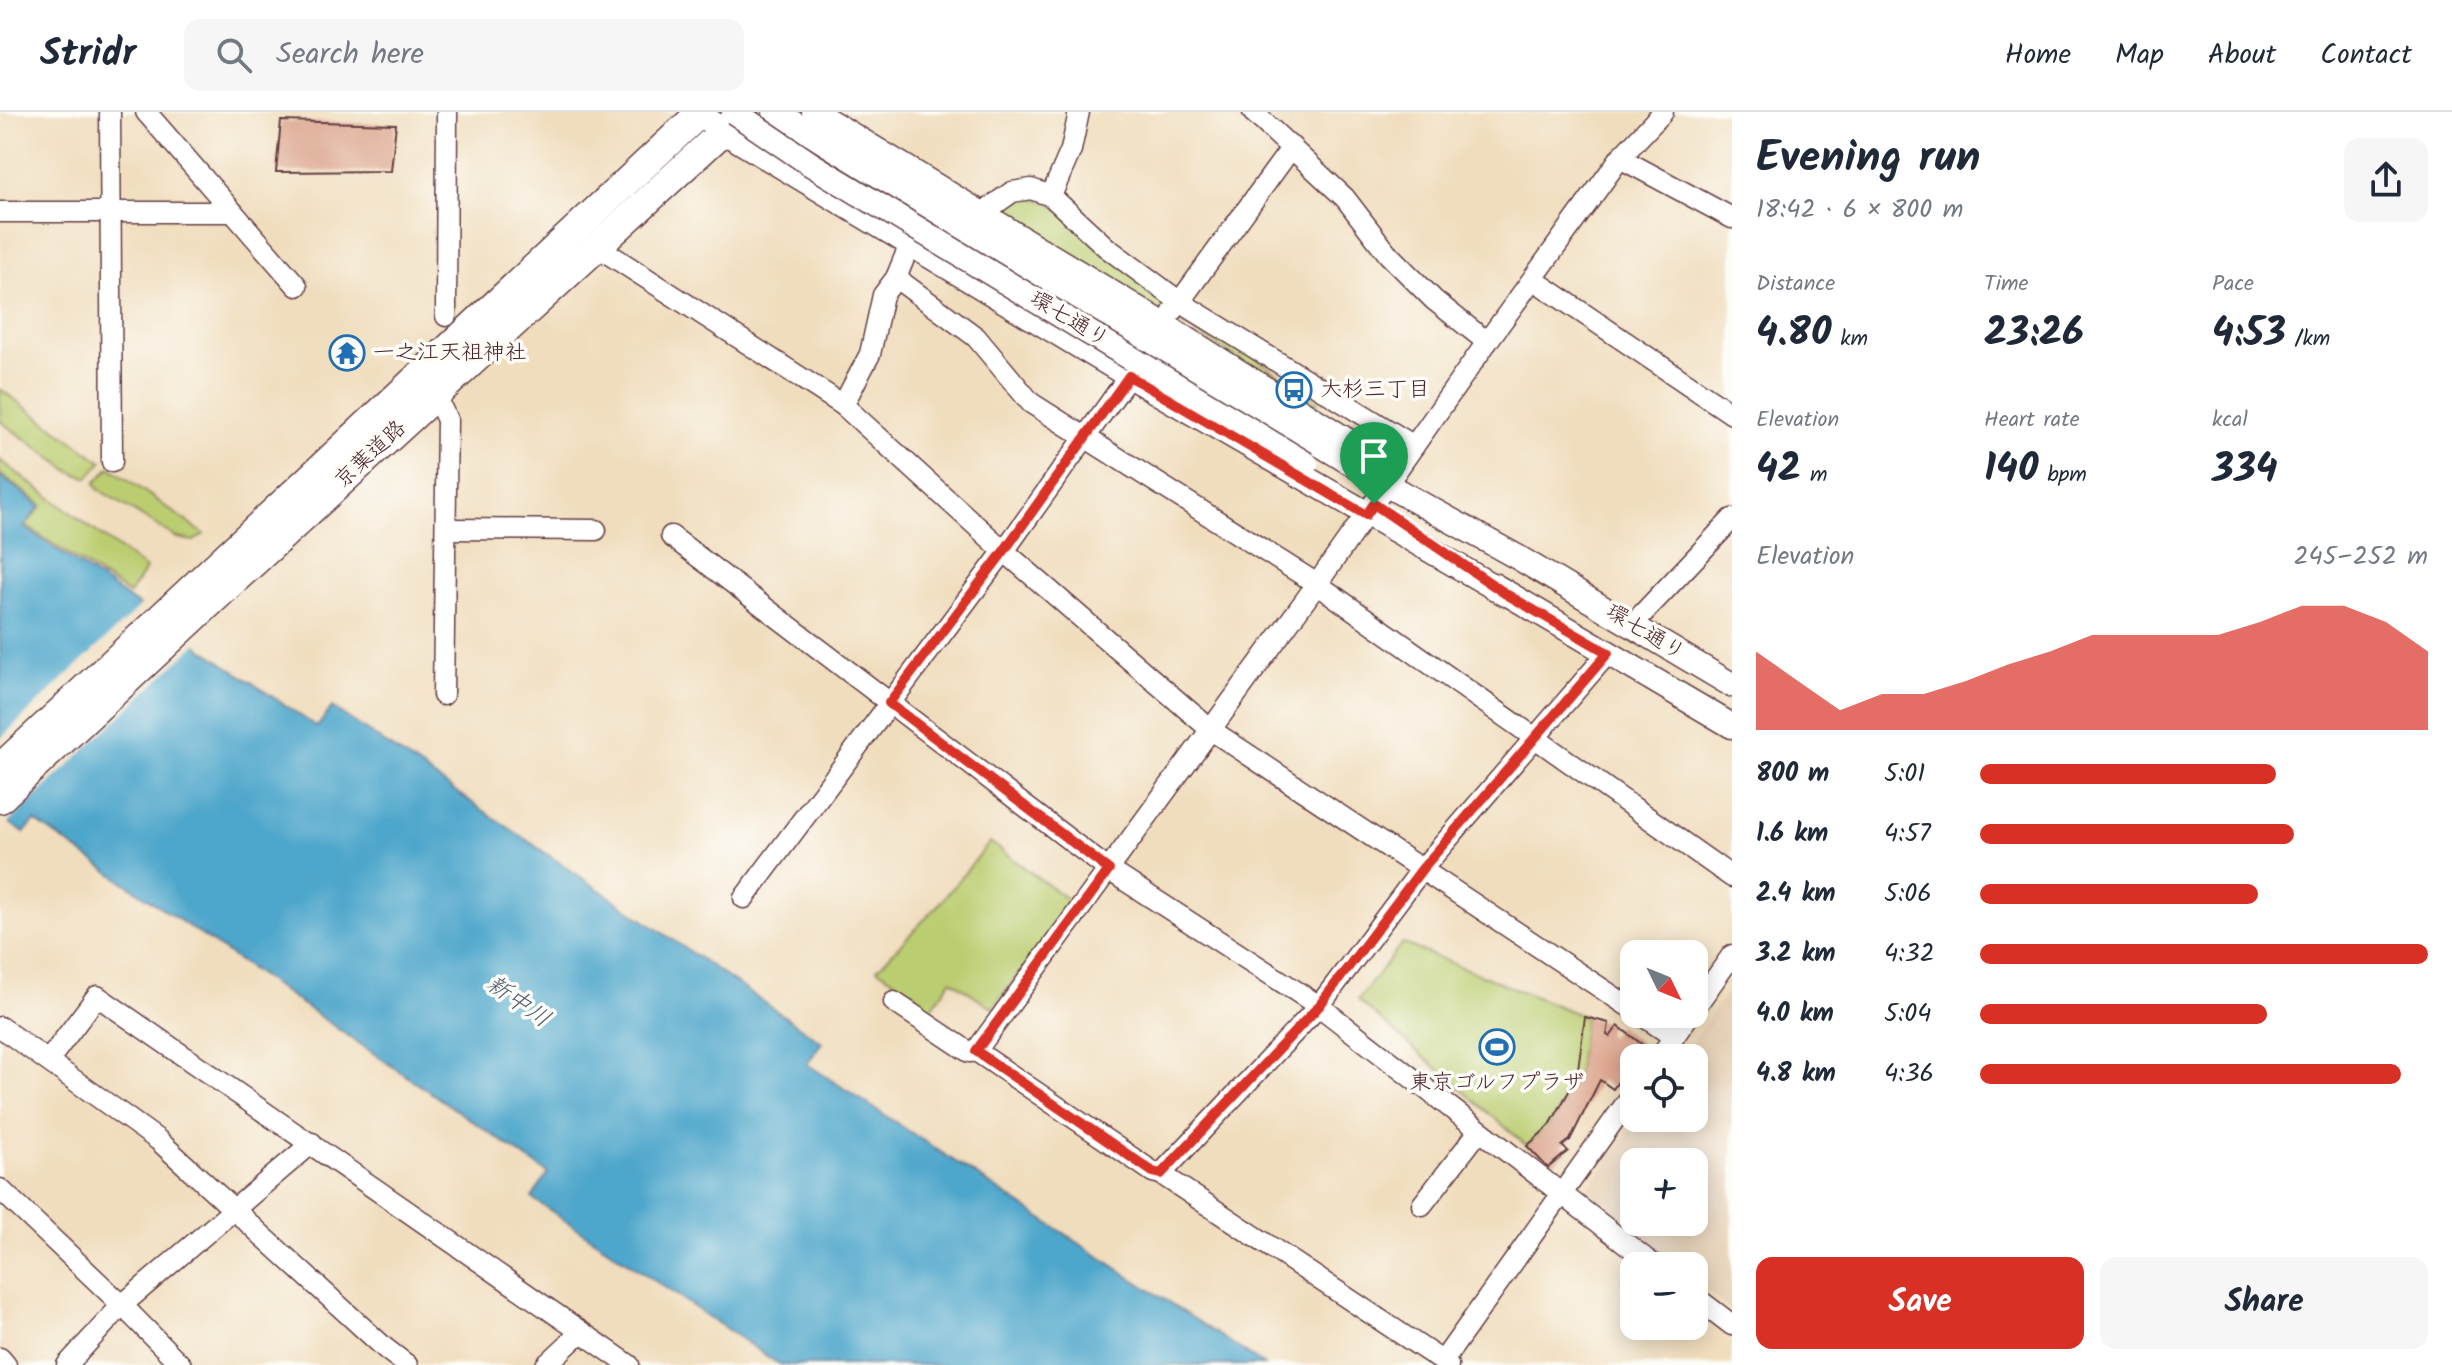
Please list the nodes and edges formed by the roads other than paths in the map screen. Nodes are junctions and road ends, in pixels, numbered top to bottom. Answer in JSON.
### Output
{"nodes":[{"id":1,"x":110,"y":112,"type":"edge"},
{"id":2,"x":146,"y":112,"type":"edge"},
{"id":3,"x":447,"y":112,"type":"edge"},
{"id":4,"x":700,"y":112,"type":"edge"},
{"id":5,"x":775,"y":112,"type":"edge"},
{"id":6,"x":814,"y":112,"type":"edge"},
{"id":7,"x":1079,"y":112,"type":"edge"},
{"id":8,"x":1253,"y":112,"type":"edge"},
{"id":9,"x":1663,"y":112,"type":"edge"},
{"id":10,"x":734,"y":118,"type":"edge"},
{"id":11,"x":1292,"y":147,"type":"junction"},
{"id":12,"x":1620,"y":158,"type":"junction"},
{"id":13,"x":1051,"y":196,"type":"junction"},
{"id":14,"x":0,"y":212,"type":"edge"},
{"id":15,"x":110,"y":212,"type":"junction"},
{"id":16,"x":233,"y":212,"type":"junction"},
{"id":17,"x":981,"y":214,"type":"junction"},
{"id":18,"x":1732,"y":218,"type":"edge"},
{"id":19,"x":910,"y":244,"type":"junction"},
{"id":20,"x":598,"y":247,"type":"junction"},
{"id":21,"x":896,"y":278,"type":"junction"},
{"id":22,"x":1534,"y":280,"type":"junction"},
{"id":23,"x":297,"y":286,"type":"dead end"},
{"id":24,"x":1180,"y":302,"type":"junction"},
{"id":25,"x":446,"y":316,"type":"dead end"},
{"id":26,"x":1163,"y":324,"type":"junction"},
{"id":27,"x":1487,"y":342,"type":"junction"},
{"id":28,"x":1129,"y":376,"type":"junction"},
{"id":29,"x":432,"y":399,"type":"junction"},
{"id":30,"x":843,"y":405,"type":"junction"},
{"id":31,"x":1732,"y":414,"type":"edge"},
{"id":32,"x":1087,"y":437,"type":"junction"},
{"id":33,"x":1414,"y":446,"type":"junction"},
{"id":34,"x":1312,"y":453,"type":"junction"},
{"id":35,"x":112,"y":462,"type":"dead end"},
{"id":36,"x":1381,"y":494,"type":"junction"},
{"id":37,"x":1732,"y":519,"type":"edge"},
{"id":38,"x":447,"y":529,"type":"junction"},
{"id":39,"x":596,"y":530,"type":"dead end"},
{"id":40,"x":671,"y":536,"type":"dead end"},
{"id":41,"x":1004,"y":551,"type":"junction"},
{"id":42,"x":219,"y":580,"type":"junction"},
{"id":43,"x":1317,"y":584,"type":"junction"},
{"id":44,"x":1632,"y":625,"type":"junction"},
{"id":45,"x":1608,"y":653,"type":"junction"},
{"id":46,"x":1732,"y":685,"type":"edge"},
{"id":47,"x":443,"y":695,"type":"dead end"},
{"id":48,"x":889,"y":703,"type":"junction"},
{"id":49,"x":1732,"y":726,"type":"edge"},
{"id":50,"x":1211,"y":730,"type":"junction"},
{"id":51,"x":1535,"y":739,"type":"junction"},
{"id":52,"x":0,"y":768,"type":"edge"},
{"id":53,"x":0,"y":799,"type":"edge"},
{"id":54,"x":1422,"y":869,"type":"junction"},
{"id":55,"x":1109,"y":870,"type":"junction"},
{"id":56,"x":1732,"y":877,"type":"edge"},
{"id":57,"x":744,"y":898,"type":"dead end"},
{"id":58,"x":1732,"y":955,"type":"edge"},
{"id":59,"x":1708,"y":989,"type":"edge"},
{"id":60,"x":1620,"y":1001,"type":"edge"},
{"id":61,"x":894,"y":1002,"type":"dead end"},
{"id":62,"x":1319,"y":1006,"type":"junction"},
{"id":63,"x":0,"y":1027,"type":"edge"},
{"id":64,"x":1661,"y":1028,"type":"edge"},
{"id":65,"x":1680,"y":1028,"type":"edge"},
{"id":66,"x":1674,"y":1037,"type":"junction"},
{"id":67,"x":1669,"y":1044,"type":"edge"},
{"id":68,"x":976,"y":1051,"type":"junction"},
{"id":69,"x":48,"y":1061,"type":"junction"},
{"id":70,"x":1620,"y":1111,"type":"edge"},
{"id":71,"x":1479,"y":1131,"type":"junction"},
{"id":72,"x":312,"y":1143,"type":"junction"},
{"id":73,"x":1161,"y":1174,"type":"junction"},
{"id":74,"x":0,"y":1189,"type":"edge"},
{"id":75,"x":1560,"y":1193,"type":"junction"},
{"id":76,"x":1422,"y":1205,"type":"dead end"},
{"id":77,"x":233,"y":1209,"type":"junction"},
{"id":78,"x":1637,"y":1252,"type":"edge"},
{"id":79,"x":122,"y":1305,"type":"junction"},
{"id":80,"x":1708,"y":1307,"type":"edge"},
{"id":81,"x":1732,"y":1325,"type":"edge"},
{"id":82,"x":580,"y":1333,"type":"junction"},
{"id":83,"x":0,"y":1358,"type":"edge"},
{"id":84,"x":1446,"y":1363,"type":"edge"},
{"id":85,"x":6,"y":1365,"type":"edge"},
{"id":86,"x":67,"y":1365,"type":"edge"},
{"id":87,"x":181,"y":1365,"type":"edge"},
{"id":88,"x":407,"y":1365,"type":"edge"},
{"id":89,"x":546,"y":1365,"type":"edge"},
{"id":90,"x":629,"y":1365,"type":"edge"}],
"edges":[{"from":1,"to":15,"type":"street"},
{"from":2,"to":16,"type":"street"},
{"from":3,"to":25,"type":"street"},
{"from":4,"to":10,"type":"main road"},
{"from":4,"to":42,"type":"highway","name":"京葉道路"},
{"from":5,"to":34,"type":"main road","name":"環七通り"},
{"from":6,"to":17,"type":"main road"},
{"from":7,"to":13,"type":"street"},
{"from":8,"to":11,"type":"street"},
{"from":9,"to":12,"type":"street"},
{"from":10,"to":19,"type":"main road"},
{"from":10,"to":20,"type":"highway","name":"京葉道路"},
{"from":10,"to":34,"type":"main road","name":"環七通り","bridge":true},
{"from":11,"to":24,"type":"street"},
{"from":11,"to":27,"type":"street"},
{"from":12,"to":18,"type":"street"},
{"from":12,"to":22,"type":"street"},
{"from":13,"to":17,"type":"street"},
{"from":13,"to":24,"type":"street"},
{"from":14,"to":15,"type":"street"},
{"from":15,"to":16,"type":"street"},
{"from":15,"to":35,"type":"street"},
{"from":16,"to":23,"type":"street"},
{"from":17,"to":26,"type":"main road"},
{"from":19,"to":21,"type":"street"},
{"from":19,"to":28,"type":"main road"},
{"from":20,"to":29,"type":"highway","name":"京葉道路"},
{"from":20,"to":30,"type":"street"},
{"from":21,"to":30,"type":"street"},
{"from":21,"to":32,"type":"street"},
{"from":22,"to":27,"type":"street"},
{"from":22,"to":31,"type":"street"},
{"from":24,"to":26,"type":"street"},
{"from":24,"to":33,"type":"street"},
{"from":26,"to":36,"type":"main road"},
{"from":27,"to":33,"type":"street"},
{"from":28,"to":32,"type":"street"},
{"from":28,"to":36,"type":"main road"},
{"from":29,"to":38,"type":"street"},
{"from":29,"to":42,"type":"highway","name":"京葉道路"},
{"from":30,"to":41,"type":"street"},
{"from":32,"to":41,"type":"street"},
{"from":32,"to":43,"type":"street"},
{"from":33,"to":36,"type":"street"},
{"from":34,"to":36,"type":"main road","name":"環七通り"},
{"from":36,"to":43,"type":"street"},
{"from":36,"to":44,"type":"main road","name":"環七通り"},
{"from":36,"to":45,"type":"main road","name":"環七通り"},
{"from":37,"to":44,"type":"street"},
{"from":38,"to":39,"type":"street"},
{"from":38,"to":47,"type":"street"},
{"from":40,"to":48,"type":"street"},
{"from":41,"to":48,"type":"street"},
{"from":41,"to":50,"type":"street"},
{"from":42,"to":52,"type":"highway","name":"京葉道路"},
{"from":42,"to":53,"type":"highway","name":"京葉道路"},
{"from":43,"to":50,"type":"street"},
{"from":43,"to":51,"type":"street"},
{"from":44,"to":46,"type":"main road","name":"環七通り"},
{"from":45,"to":49,"type":"main road","name":"環七通り"},
{"from":45,"to":51,"type":"street"},
{"from":48,"to":55,"type":"street"},
{"from":48,"to":57,"type":"street"},
{"from":50,"to":54,"type":"street"},
{"from":50,"to":55,"type":"street"},
{"from":51,"to":54,"type":"street"},
{"from":51,"to":56,"type":"street"},
{"from":54,"to":60,"type":"street"},
{"from":54,"to":62,"type":"street"},
{"from":55,"to":62,"type":"street"},
{"from":55,"to":68,"type":"street"},
{"from":58,"to":59,"type":"street"},
{"from":61,"to":68,"type":"street"},
{"from":62,"to":71,"type":"street"},
{"from":62,"to":73,"type":"street"},
{"from":63,"to":69,"type":"street"},
{"from":64,"to":66,"type":"street"},
{"from":65,"to":66,"type":"street"},
{"from":66,"to":67,"type":"street"},
{"from":68,"to":73,"type":"street"},
{"from":69,"to":72,"type":"street"},
{"from":69,"to":77,"type":"street"},
{"from":70,"to":75,"type":"street"},
{"from":71,"to":75,"type":"street"},
{"from":71,"to":76,"type":"street"},
{"from":72,"to":77,"type":"street"},
{"from":72,"to":82,"type":"street"},
{"from":73,"to":84,"type":"street"},
{"from":74,"to":79,"type":"street"},
{"from":75,"to":78,"type":"street"},
{"from":75,"to":84,"type":"street"},
{"from":77,"to":79,"type":"street"},
{"from":77,"to":88,"type":"street"},
{"from":79,"to":86,"type":"street"},
{"from":79,"to":87,"type":"street"},
{"from":80,"to":81,"type":"street"},
{"from":82,"to":89,"type":"street"},
{"from":82,"to":90,"type":"street"},
{"from":83,"to":85,"type":"street"}]}
